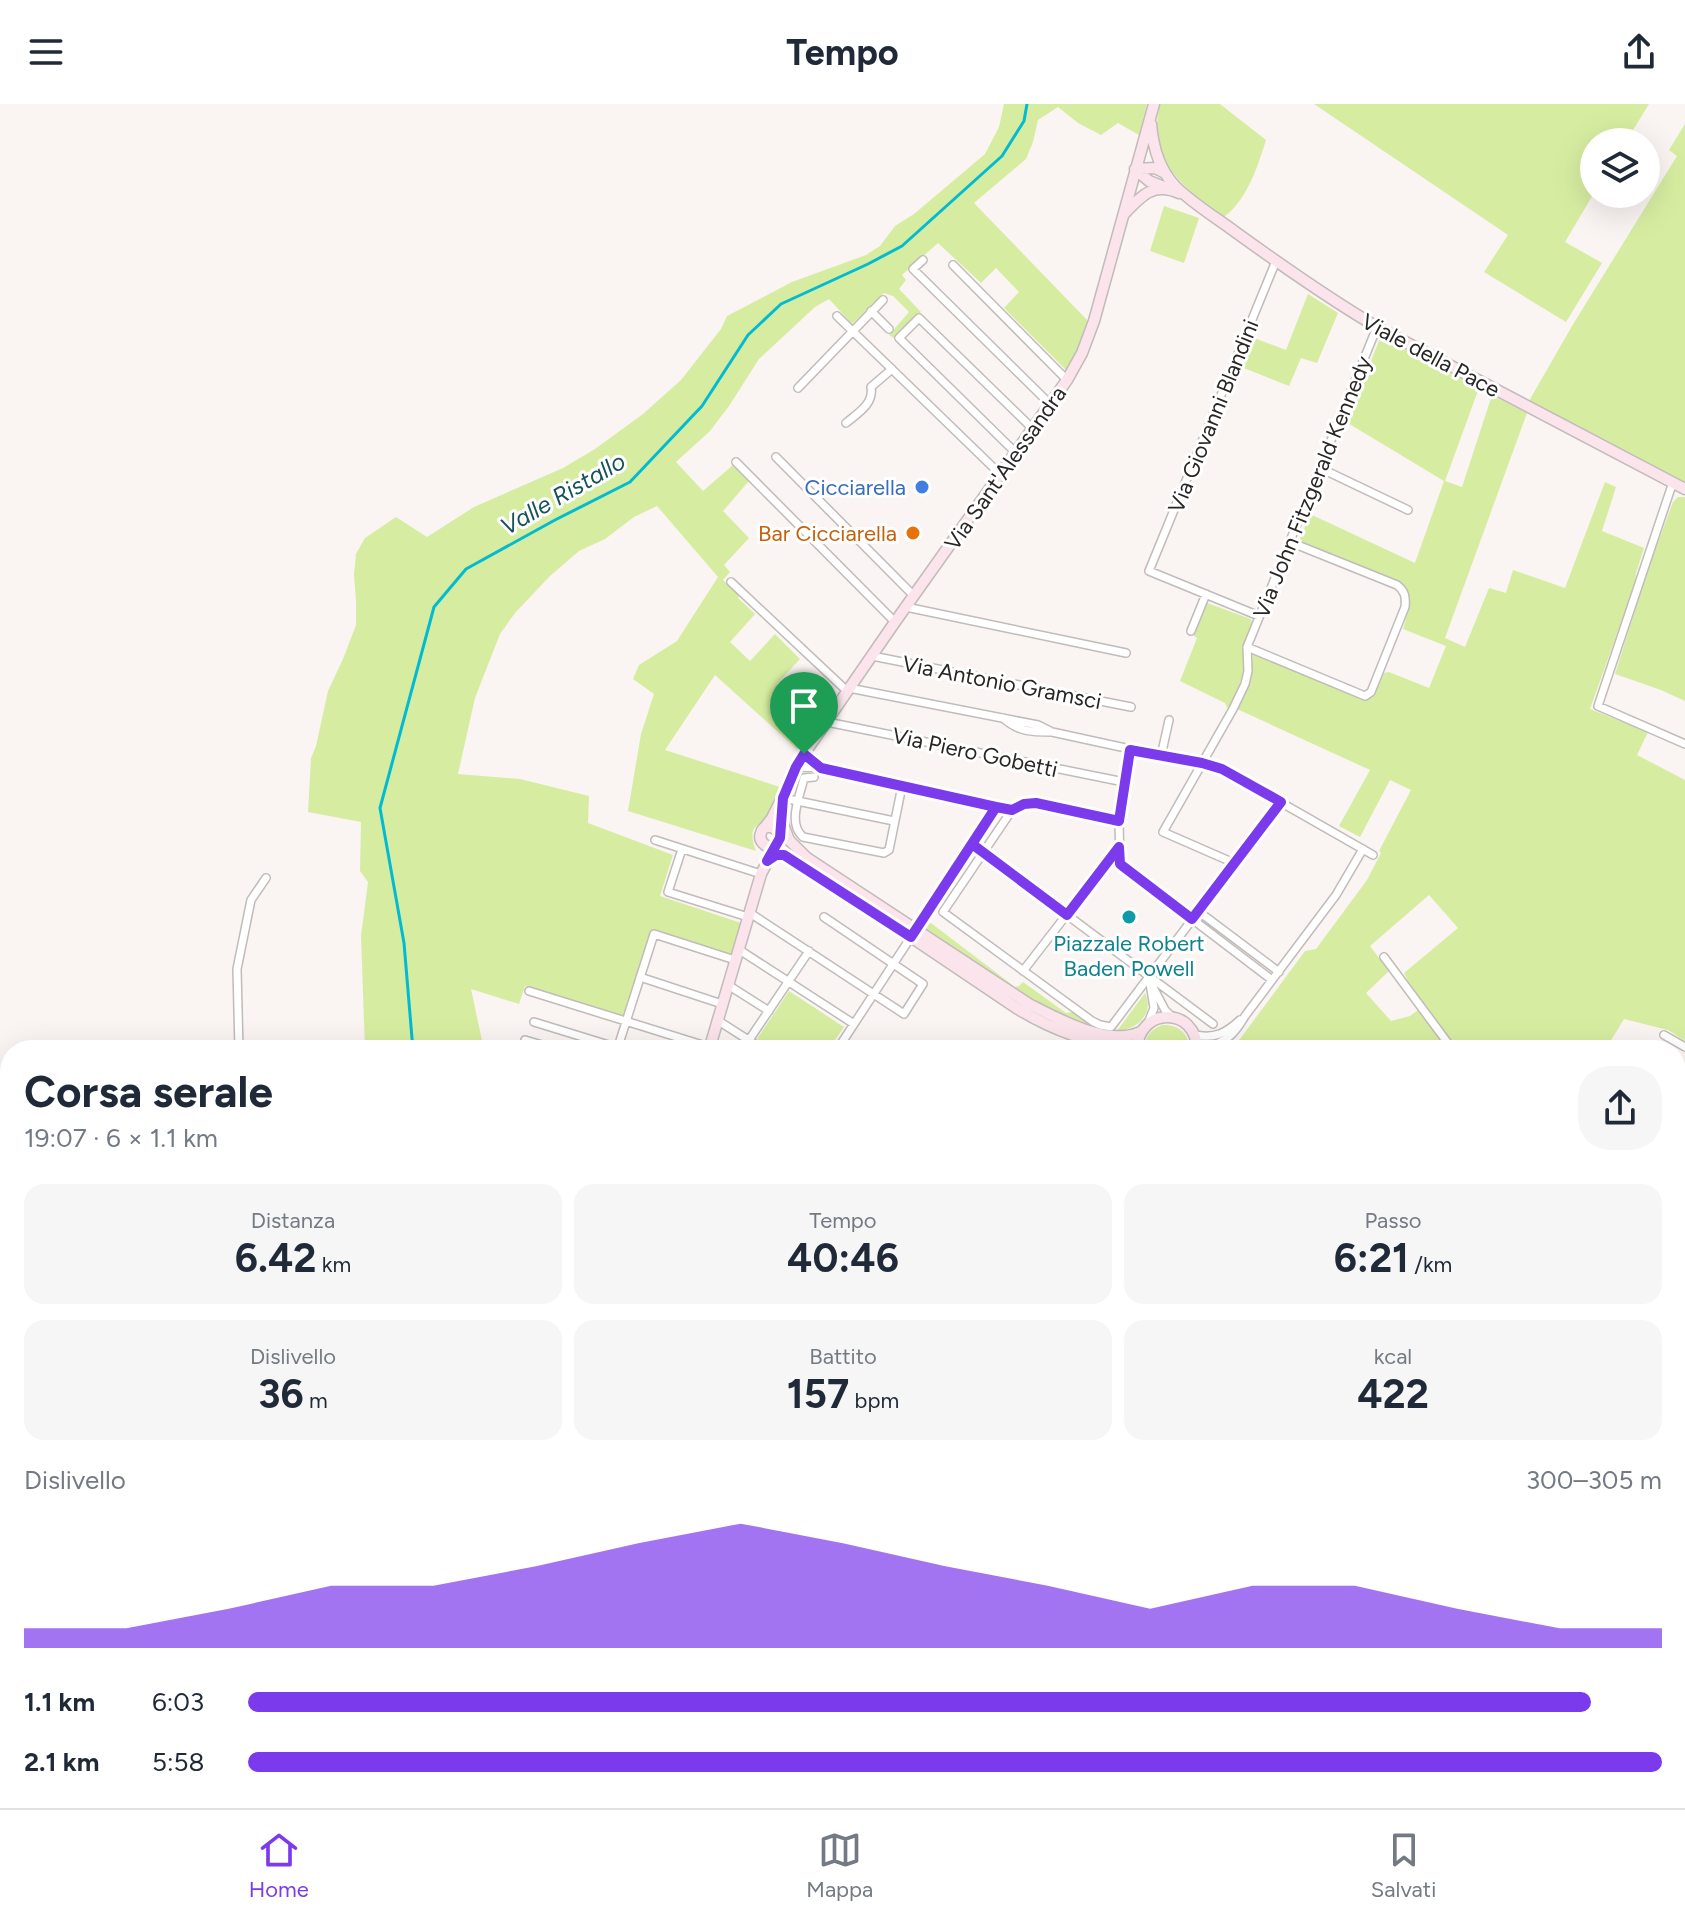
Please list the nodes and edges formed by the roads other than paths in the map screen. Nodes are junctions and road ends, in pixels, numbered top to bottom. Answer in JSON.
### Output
{"nodes":[{"id":1,"x":1154,"y":104,"type":"edge"},
{"id":2,"x":1150,"y":117,"type":"junction"},
{"id":3,"x":1135,"y":169,"type":"junction"},
{"id":4,"x":1165,"y":173,"type":"junction"},
{"id":5,"x":1165,"y":187,"type":"junction"},
{"id":6,"x":1191,"y":200,"type":"junction"},
{"id":7,"x":1123,"y":215,"type":"junction"},
{"id":8,"x":923,"y":260,"type":"dead end"},
{"id":9,"x":1276,"y":261,"type":"junction"},
{"id":10,"x":953,"y":265,"type":"dead end"},
{"id":11,"x":883,"y":300,"type":"dead end"},
{"id":12,"x":871,"y":311,"type":"junction"},
{"id":13,"x":837,"y":316,"type":"dead end"},
{"id":14,"x":1377,"y":327,"type":"junction"},
{"id":15,"x":889,"y":329,"type":"dead end"},
{"id":16,"x":852,"y":330,"type":"junction"},
{"id":17,"x":892,"y":369,"type":"junction"},
{"id":18,"x":1067,"y":380,"type":"junction"},
{"id":19,"x":798,"y":388,"type":"dead end"},
{"id":20,"x":1050,"y":404,"type":"junction"},
{"id":21,"x":846,"y":423,"type":"dead end"},
{"id":22,"x":1033,"y":429,"type":"junction"},
{"id":23,"x":1016,"y":453,"type":"junction"},
{"id":24,"x":776,"y":457,"type":"dead end"},
{"id":25,"x":736,"y":462,"type":"dead end"},
{"id":26,"x":1320,"y":468,"type":"junction"},
{"id":27,"x":1000,"y":474,"type":"junction"},
{"id":28,"x":1673,"y":482,"type":"junction"},
{"id":29,"x":1685,"y":489,"type":"edge"},
{"id":30,"x":1408,"y":510,"type":"dead end"},
{"id":31,"x":1290,"y":542,"type":"junction"},
{"id":32,"x":731,"y":582,"type":"dead end"},
{"id":33,"x":1206,"y":594,"type":"junction"},
{"id":34,"x":914,"y":596,"type":"junction"},
{"id":35,"x":906,"y":607,"type":"junction"},
{"id":36,"x":1259,"y":616,"type":"junction"},
{"id":37,"x":895,"y":622,"type":"junction"},
{"id":38,"x":1191,"y":631,"type":"dead end"},
{"id":39,"x":1247,"y":647,"type":"junction"},
{"id":40,"x":1126,"y":653,"type":"dead end"},
{"id":41,"x":872,"y":656,"type":"junction"},
{"id":42,"x":848,"y":689,"type":"junction"},
{"id":43,"x":1131,"y":707,"type":"dead end"},
{"id":44,"x":1169,"y":720,"type":"dead end"},
{"id":45,"x":827,"y":722,"type":"junction"},
{"id":46,"x":1685,"y":744,"type":"edge"},
{"id":47,"x":1130,"y":750,"type":"junction"},
{"id":48,"x":804,"y":754,"type":"junction"},
{"id":49,"x":1161,"y":756,"type":"junction"},
{"id":50,"x":1202,"y":763,"type":"junction"},
{"id":51,"x":796,"y":767,"type":"junction"},
{"id":52,"x":821,"y":768,"type":"junction"},
{"id":53,"x":814,"y":777,"type":"dead end"},
{"id":54,"x":1124,"y":782,"type":"junction"},
{"id":55,"x":902,"y":786,"type":"junction"},
{"id":56,"x":783,"y":798,"type":"junction"},
{"id":57,"x":799,"y":801,"type":"junction"},
{"id":58,"x":1281,"y":802,"type":"junction"},
{"id":59,"x":996,"y":807,"type":"junction"},
{"id":60,"x":1012,"y":810,"type":"junction"},
{"id":61,"x":781,"y":819,"type":"junction"},
{"id":62,"x":894,"y":821,"type":"junction"},
{"id":63,"x":1119,"y":821,"type":"junction"},
{"id":64,"x":655,"y":840,"type":"dead end"},
{"id":65,"x":972,"y":844,"type":"junction"},
{"id":66,"x":775,"y":845,"type":"junction"},
{"id":67,"x":1119,"y":847,"type":"junction"},
{"id":68,"x":682,"y":849,"type":"junction"},
{"id":69,"x":1363,"y":849,"type":"junction"},
{"id":70,"x":983,"y":852,"type":"junction"},
{"id":71,"x":1373,"y":855,"type":"dead end"},
{"id":72,"x":807,"y":858,"type":"junction"},
{"id":73,"x":1234,"y":863,"type":"junction"},
{"id":74,"x":761,"y":874,"type":"junction"},
{"id":75,"x":266,"y":878,"type":"dead end"},
{"id":76,"x":1198,"y":911,"type":"junction"},
{"id":77,"x":749,"y":915,"type":"junction"},
{"id":78,"x":1067,"y":915,"type":"junction"},
{"id":79,"x":824,"y":917,"type":"dead end"},
{"id":80,"x":1192,"y":919,"type":"junction"},
{"id":81,"x":914,"y":933,"type":"junction"},
{"id":82,"x":738,"y":949,"type":"junction"},
{"id":83,"x":809,"y":951,"type":"junction"},
{"id":84,"x":1384,"y":957,"type":"dead end"},
{"id":85,"x":735,"y":960,"type":"junction"},
{"id":86,"x":893,"y":965,"type":"junction"},
{"id":87,"x":1023,"y":971,"type":"junction"},
{"id":88,"x":1279,"y":972,"type":"junction"},
{"id":89,"x":640,"y":977,"type":"junction"},
{"id":90,"x":1150,"y":980,"type":"junction"},
{"id":91,"x":1272,"y":980,"type":"junction"},
{"id":92,"x":789,"y":981,"type":"junction"},
{"id":93,"x":728,"y":985,"type":"junction"},
{"id":94,"x":529,"y":991,"type":"dead end"},
{"id":95,"x":872,"y":994,"type":"junction"},
{"id":96,"x":722,"y":1004,"type":"junction"},
{"id":97,"x":769,"y":1011,"type":"junction"},
{"id":98,"x":1245,"y":1016,"type":"junction"},
{"id":99,"x":1173,"y":1017,"type":"junction"},
{"id":100,"x":717,"y":1020,"type":"junction"},
{"id":101,"x":534,"y":1022,"type":"dead end"},
{"id":102,"x":626,"y":1022,"type":"junction"},
{"id":103,"x":854,"y":1024,"type":"junction"},
{"id":104,"x":1213,"y":1024,"type":"dead end"},
{"id":105,"x":1144,"y":1028,"type":"junction"},
{"id":106,"x":1195,"y":1035,"type":"junction"},
{"id":107,"x":1664,"y":1035,"type":"dead end"},
{"id":108,"x":239,"y":1040,"type":"edge"},
{"id":109,"x":591,"y":1040,"type":"edge"},
{"id":110,"x":622,"y":1040,"type":"edge"},
{"id":111,"x":681,"y":1040,"type":"edge"},
{"id":112,"x":711,"y":1040,"type":"edge"},
{"id":113,"x":749,"y":1040,"type":"joint"},
{"id":114,"x":844,"y":1040,"type":"edge"},
{"id":115,"x":1090,"y":1040,"type":"edge"},
{"id":116,"x":1137,"y":1040,"type":"edge"},
{"id":117,"x":1197,"y":1040,"type":"edge"},
{"id":118,"x":1227,"y":1040,"type":"edge"},
{"id":119,"x":1446,"y":1040,"type":"edge"},
{"id":120,"x":1673,"y":1040,"type":"edge"}],
"edges":[{"from":1,"to":2,"type":"street","name":"Via Sant'Alessandra"},
{"from":2,"to":3,"type":"street","name":"Via Sant'Alessandra"},
{"from":2,"to":4,"type":"street"},
{"from":3,"to":4,"type":"street"},
{"from":3,"to":5,"type":"street"},
{"from":3,"to":7,"type":"street","name":"Via Sant'Alessandra"},
{"from":4,"to":6,"type":"street"},
{"from":5,"to":6,"type":"street"},
{"from":5,"to":7,"type":"street"},
{"from":6,"to":9,"type":"street","name":"Viale della Pace"},
{"from":7,"to":18,"type":"street","name":"Via Sant'Alessandra"},
{"from":8,"to":20,"type":"street"},
{"from":9,"to":14,"type":"street","name":"Viale della Pace"},
{"from":9,"to":33,"type":"street","name":"Via Giovanni Blandini"},
{"from":10,"to":18,"type":"street"},
{"from":11,"to":12,"type":"street"},
{"from":12,"to":15,"type":"street"},
{"from":12,"to":16,"type":"street"},
{"from":13,"to":16,"type":"street"},
{"from":14,"to":26,"type":"street","name":"Via John Fitzgerald Kennedy"},
{"from":14,"to":28,"type":"street","name":"Viale della Pace"},
{"from":16,"to":17,"type":"street"},
{"from":16,"to":19,"type":"street"},
{"from":17,"to":21,"type":"street"},
{"from":17,"to":27,"type":"street"},
{"from":18,"to":20,"type":"street","name":"Via Sant'Alessandra"},
{"from":20,"to":22,"type":"street","name":"Via Sant'Alessandra"},
{"from":22,"to":23,"type":"street","name":"Via Sant'Alessandra"},
{"from":22,"to":23,"type":"street"},
{"from":23,"to":27,"type":"street","name":"Via Sant'Alessandra"},
{"from":24,"to":34,"type":"street"},
{"from":25,"to":37,"type":"street"},
{"from":26,"to":30,"type":"street"},
{"from":26,"to":31,"type":"street","name":"Via John Fitzgerald Kennedy"},
{"from":27,"to":34,"type":"street","name":"Via Sant'Alessandra"},
{"from":28,"to":29,"type":"street","name":"Viale della Pace"},
{"from":28,"to":46,"type":"street"},
{"from":31,"to":36,"type":"street","name":"Via John Fitzgerald Kennedy"},
{"from":31,"to":39,"type":"street"},
{"from":32,"to":42,"type":"street"},
{"from":33,"to":36,"type":"street"},
{"from":33,"to":38,"type":"street"},
{"from":34,"to":35,"type":"street","name":"Via Sant'Alessandra"},
{"from":35,"to":37,"type":"street","name":"Via Sant'Alessandra"},
{"from":35,"to":40,"type":"street"},
{"from":36,"to":39,"type":"street","name":"Via John Fitzgerald Kennedy"},
{"from":37,"to":41,"type":"street","name":"Via Sant'Alessandra"},
{"from":39,"to":50,"type":"street","name":"Via John Fitzgerald Kennedy"},
{"from":41,"to":42,"type":"street","name":"Via Sant'Alessandra"},
{"from":41,"to":43,"type":"street","name":"Via Antonio Gramsci"},
{"from":42,"to":45,"type":"street","name":"Via Sant'Alessandra"},
{"from":42,"to":47,"type":"street"},
{"from":44,"to":49,"type":"street"},
{"from":45,"to":48,"type":"street","name":"Via Sant'Alessandra"},
{"from":45,"to":54,"type":"street","name":"Via Piero Gobetti"},
{"from":47,"to":49,"type":"street"},
{"from":47,"to":54,"type":"street"},
{"from":48,"to":51,"type":"street","name":"Via Sant'Alessandra"},
{"from":48,"to":52,"type":"street"},
{"from":49,"to":50,"type":"street"},
{"from":50,"to":58,"type":"street"},
{"from":50,"to":73,"type":"street","name":"Via John Fitzgerald Kennedy"},
{"from":51,"to":52,"type":"street"},
{"from":51,"to":56,"type":"street","name":"Via Sant'Alessandra"},
{"from":52,"to":55,"type":"street"},
{"from":53,"to":57,"type":"street"},
{"from":54,"to":63,"type":"street"},
{"from":55,"to":59,"type":"street"},
{"from":55,"to":62,"type":"street"},
{"from":56,"to":57,"type":"street"},
{"from":56,"to":61,"type":"street"},
{"from":56,"to":66,"type":"street"},
{"from":57,"to":62,"type":"street"},
{"from":57,"to":62,"type":"street"},
{"from":58,"to":69,"type":"street"},
{"from":58,"to":73,"type":"street"},
{"from":59,"to":60,"type":"street"},
{"from":59,"to":65,"type":"street"},
{"from":60,"to":63,"type":"street"},
{"from":60,"to":70,"type":"street"},
{"from":61,"to":66,"type":"street"},
{"from":61,"to":72,"type":"street"},
{"from":63,"to":67,"type":"street"},
{"from":64,"to":68,"type":"street"},
{"from":65,"to":70,"type":"street"},
{"from":65,"to":81,"type":"street"},
{"from":66,"to":72,"type":"street"},
{"from":66,"to":74,"type":"street"},
{"from":66,"to":74,"type":"street"},
{"from":66,"to":81,"type":"street"},
{"from":67,"to":78,"type":"street"},
{"from":67,"to":80,"type":"street"},
{"from":68,"to":74,"type":"street"},
{"from":68,"to":77,"type":"street"},
{"from":69,"to":71,"type":"street"},
{"from":69,"to":88,"type":"street"},
{"from":70,"to":78,"type":"street"},
{"from":70,"to":87,"type":"street"},
{"from":72,"to":81,"type":"street"},
{"from":73,"to":76,"type":"street"},
{"from":74,"to":77,"type":"street"},
{"from":75,"to":108,"type":"street"},
{"from":76,"to":80,"type":"street"},
{"from":76,"to":88,"type":"street"},
{"from":77,"to":82,"type":"street"},
{"from":77,"to":83,"type":"street"},
{"from":78,"to":87,"type":"street"},
{"from":78,"to":90,"type":"street"},
{"from":79,"to":86,"type":"street"},
{"from":80,"to":90,"type":"street"},
{"from":80,"to":91,"type":"street"},
{"from":81,"to":86,"type":"street"},
{"from":81,"to":105,"type":"street"},
{"from":81,"to":115,"type":"street"},
{"from":82,"to":85,"type":"street"},
{"from":82,"to":92,"type":"street"},
{"from":83,"to":92,"type":"street"},
{"from":83,"to":95,"type":"street"},
{"from":84,"to":119,"type":"street"},
{"from":85,"to":89,"type":"street"},
{"from":85,"to":93,"type":"street"},
{"from":86,"to":95,"type":"street"},
{"from":86,"to":95,"type":"street"},
{"from":87,"to":90,"type":"street"},
{"from":88,"to":91,"type":"street"},
{"from":89,"to":96,"type":"street"},
{"from":89,"to":102,"type":"street"},
{"from":90,"to":99,"type":"street"},
{"from":90,"to":104,"type":"street"},
{"from":90,"to":105,"type":"street"},
{"from":91,"to":98,"type":"street"},
{"from":92,"to":97,"type":"street"},
{"from":92,"to":103,"type":"street"},
{"from":93,"to":96,"type":"street"},
{"from":93,"to":97,"type":"street"},
{"from":94,"to":102,"type":"street"},
{"from":95,"to":103,"type":"street"},
{"from":96,"to":100,"type":"street"},
{"from":97,"to":113,"type":"street"},
{"from":98,"to":106,"type":"street"},
{"from":98,"to":118,"type":"street"},
{"from":99,"to":105,"type":"street"},
{"from":99,"to":106,"type":"street"},
{"from":100,"to":112,"type":"street"},
{"from":100,"to":113,"type":"street"},
{"from":101,"to":109,"type":"street"},
{"from":102,"to":110,"type":"street"},
{"from":102,"to":111,"type":"street"},
{"from":103,"to":114,"type":"street"},
{"from":105,"to":116,"type":"street"},
{"from":106,"to":117,"type":"street"},
{"from":107,"to":120,"type":"street"}]}
